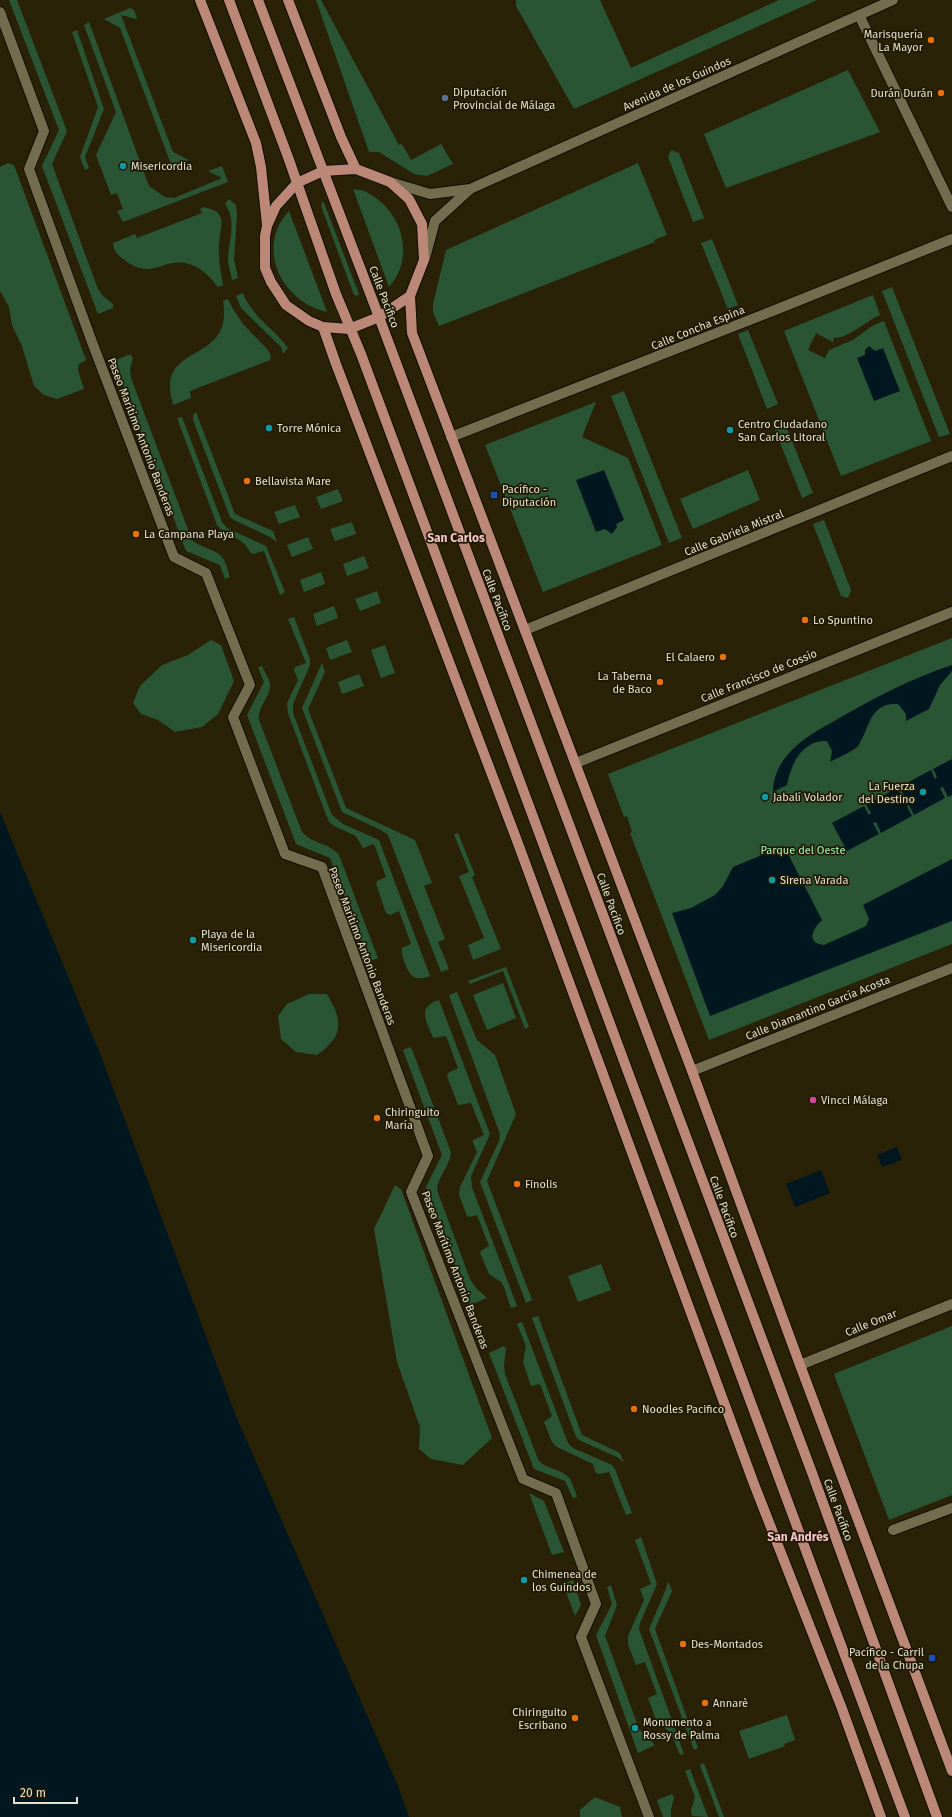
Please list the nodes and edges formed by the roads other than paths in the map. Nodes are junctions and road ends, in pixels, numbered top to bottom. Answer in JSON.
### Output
{"nodes":[{"id":1,"x":200,"y":0,"type":"edge"},
{"id":2,"x":229,"y":0,"type":"edge"},
{"id":3,"x":258,"y":0,"type":"edge"},
{"id":4,"x":288,"y":0,"type":"edge"},
{"id":5,"x":893,"y":0,"type":"edge"},
{"id":6,"x":0,"y":12,"type":"edge"},
{"id":7,"x":859,"y":15,"type":"junction"},
{"id":8,"x":356,"y":169,"type":"junction"},
{"id":9,"x":323,"y":171,"type":"junction"},
{"id":10,"x":390,"y":182,"type":"junction"},
{"id":11,"x":297,"y":183,"type":"junction"},
{"id":12,"x":470,"y":189,"type":"junction"},
{"id":13,"x":952,"y":207,"type":"edge"},
{"id":14,"x":267,"y":226,"type":"junction"},
{"id":15,"x":952,"y":239,"type":"edge"},
{"id":16,"x":424,"y":260,"type":"junction"},
{"id":17,"x":410,"y":296,"type":"junction"},
{"id":18,"x":379,"y":317,"type":"junction"},
{"id":19,"x":323,"y":327,"type":"junction"},
{"id":20,"x":349,"y":329,"type":"junction"},
{"id":21,"x":451,"y":437,"type":"junction"},
{"id":22,"x":952,"y":456,"type":"edge"},
{"id":23,"x":952,"y":612,"type":"edge"},
{"id":24,"x":525,"y":630,"type":"junction"},
{"id":25,"x":576,"y":762,"type":"junction"},
{"id":26,"x":952,"y":968,"type":"edge"},
{"id":27,"x":692,"y":1071,"type":"junction"},
{"id":28,"x":952,"y":1304,"type":"edge"},
{"id":29,"x":800,"y":1365,"type":"junction"},
{"id":30,"x":952,"y":1508,"type":"edge"},
{"id":31,"x":893,"y":1530,"type":"dead end"},
{"id":32,"x":952,"y":1771,"type":"edge"},
{"id":33,"x":649,"y":1817,"type":"edge"},
{"id":34,"x":881,"y":1817,"type":"edge"},
{"id":35,"x":905,"y":1817,"type":"edge"},
{"id":36,"x":937,"y":1817,"type":"edge"}],
"edges":[{"from":1,"to":14,"type":"main road"},
{"from":2,"to":11,"type":"main road"},
{"from":3,"to":9,"type":"main road","name":"Calle Pacífico"},
{"from":4,"to":8,"type":"main road"},
{"from":5,"to":7,"type":"street","name":"Avenida de los Guindos"},
{"from":6,"to":33,"type":"street","name":"Paseo Marítimo Antonio Banderas"},
{"from":7,"to":12,"type":"street","name":"Avenida de los Guindos"},
{"from":7,"to":13,"type":"street"},
{"from":8,"to":9,"type":"main road"},
{"from":8,"to":10,"type":"main road"},
{"from":9,"to":11,"type":"main road"},
{"from":9,"to":18,"type":"main road","name":"Calle Pacífico"},
{"from":10,"to":12,"type":"street","name":"Avenida de los Guindos"},
{"from":10,"to":16,"type":"main road"},
{"from":11,"to":14,"type":"main road"},
{"from":11,"to":20,"type":"main road"},
{"from":12,"to":16,"type":"street","name":"Avenida de los Guindos"},
{"from":14,"to":19,"type":"main road"},
{"from":15,"to":21,"type":"street","name":"Calle Concha Espina"},
{"from":16,"to":17,"type":"main road"},
{"from":17,"to":18,"type":"main road"},
{"from":17,"to":21,"type":"main road","name":"Calle Pacífico"},
{"from":18,"to":20,"type":"main road"},
{"from":18,"to":36,"type":"main road","name":"Calle Pacífico"},
{"from":19,"to":20,"type":"main road"},
{"from":19,"to":34,"type":"main road"},
{"from":20,"to":35,"type":"main road"},
{"from":21,"to":24,"type":"main road","name":"Calle Pacífico"},
{"from":22,"to":24,"type":"street","name":"Calle Gabriela Mistral"},
{"from":23,"to":25,"type":"street","name":"Calle Francisco de Cossío"},
{"from":24,"to":25,"type":"main road","name":"Calle Pacífico"},
{"from":25,"to":27,"type":"main road","name":"Calle Pacífico"},
{"from":26,"to":27,"type":"street","name":"Calle Diamantino García Acosta"},
{"from":27,"to":29,"type":"main road","name":"Calle Pacífico"},
{"from":28,"to":29,"type":"street","name":"Calle Omar"},
{"from":29,"to":32,"type":"main road","name":"Calle Pacífico"},
{"from":30,"to":31,"type":"street"}]}
